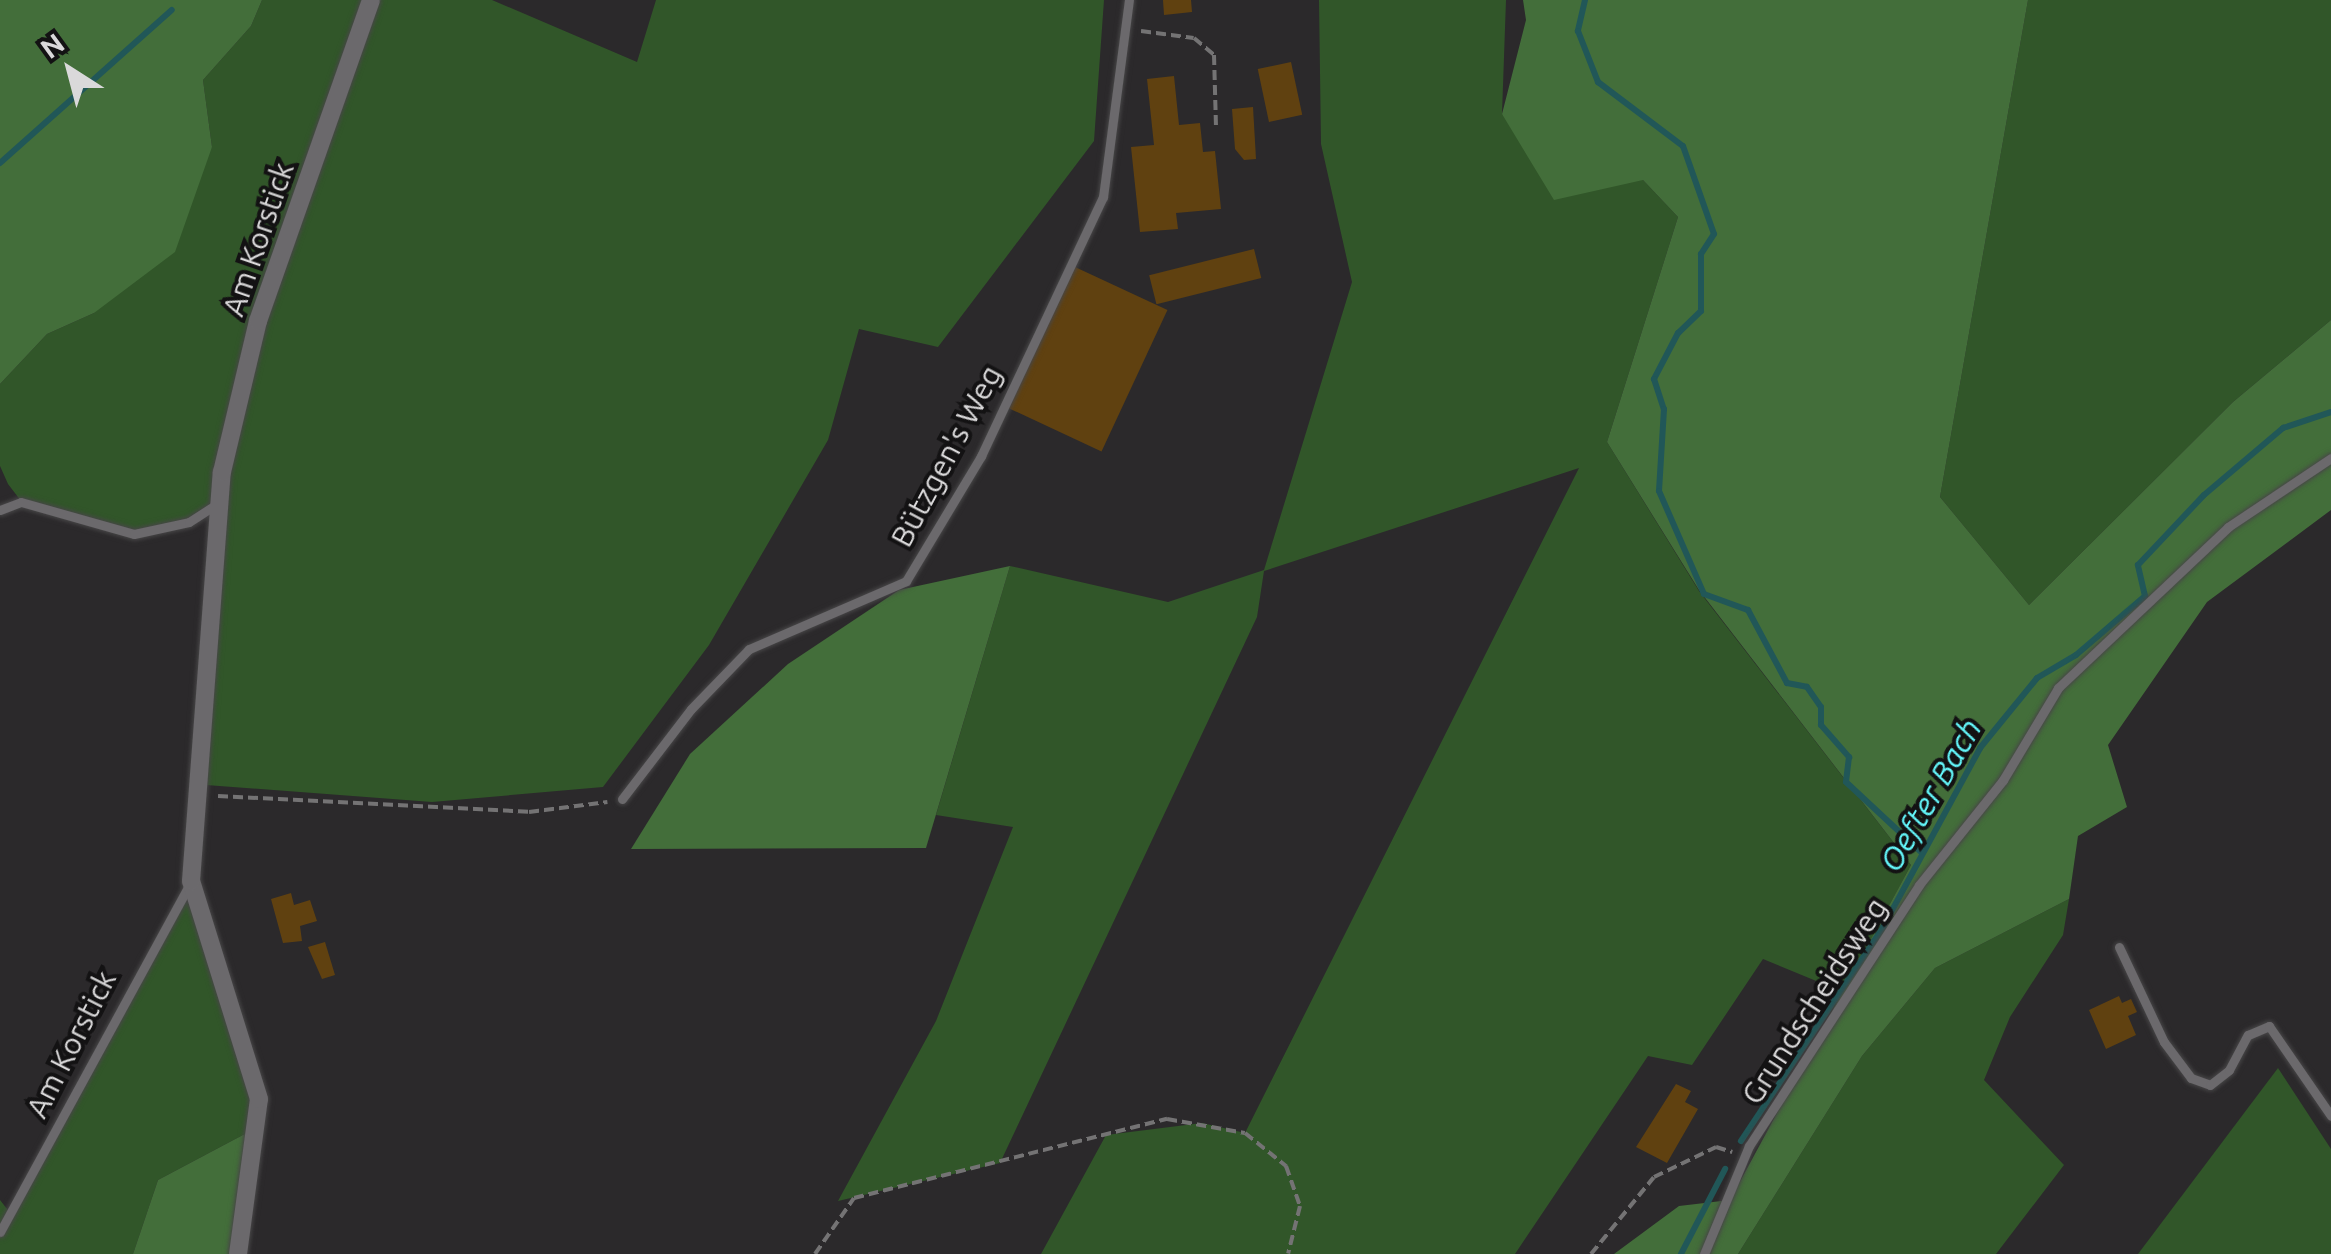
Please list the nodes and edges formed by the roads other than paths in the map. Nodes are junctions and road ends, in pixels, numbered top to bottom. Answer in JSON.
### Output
{"nodes":[{"id":1,"x":371,"y":0,"type":"edge"},
{"id":2,"x":1129,"y":0,"type":"edge"},
{"id":3,"x":2331,"y":458,"type":"edge"},
{"id":4,"x":220,"y":502,"type":"junction"},
{"id":5,"x":0,"y":510,"type":"edge"},
{"id":6,"x":622,"y":799,"type":"road end"},
{"id":7,"x":191,"y":881,"type":"junction"},
{"id":8,"x":2119,"y":947,"type":"dead end"},
{"id":9,"x":2331,"y":1116,"type":"edge"},
{"id":10,"x":0,"y":1232,"type":"edge"},
{"id":11,"x":238,"y":1254,"type":"edge"},
{"id":12,"x":1704,"y":1254,"type":"edge"}],
"edges":[{"from":1,"to":4,"type":"street","name":"Am Korstick"},
{"from":2,"to":6,"type":"lane","name":"Bützgen's Weg"},
{"from":3,"to":12,"type":"lane","name":"Grundscheidsweg"},
{"from":4,"to":5,"type":"lane"},
{"from":4,"to":7,"type":"street","name":"Am Korstick"},
{"from":7,"to":10,"type":"lane","name":"Am Korstick"},
{"from":7,"to":11,"type":"street","name":"Am Korstick"},
{"from":8,"to":9,"type":"lane"}]}
